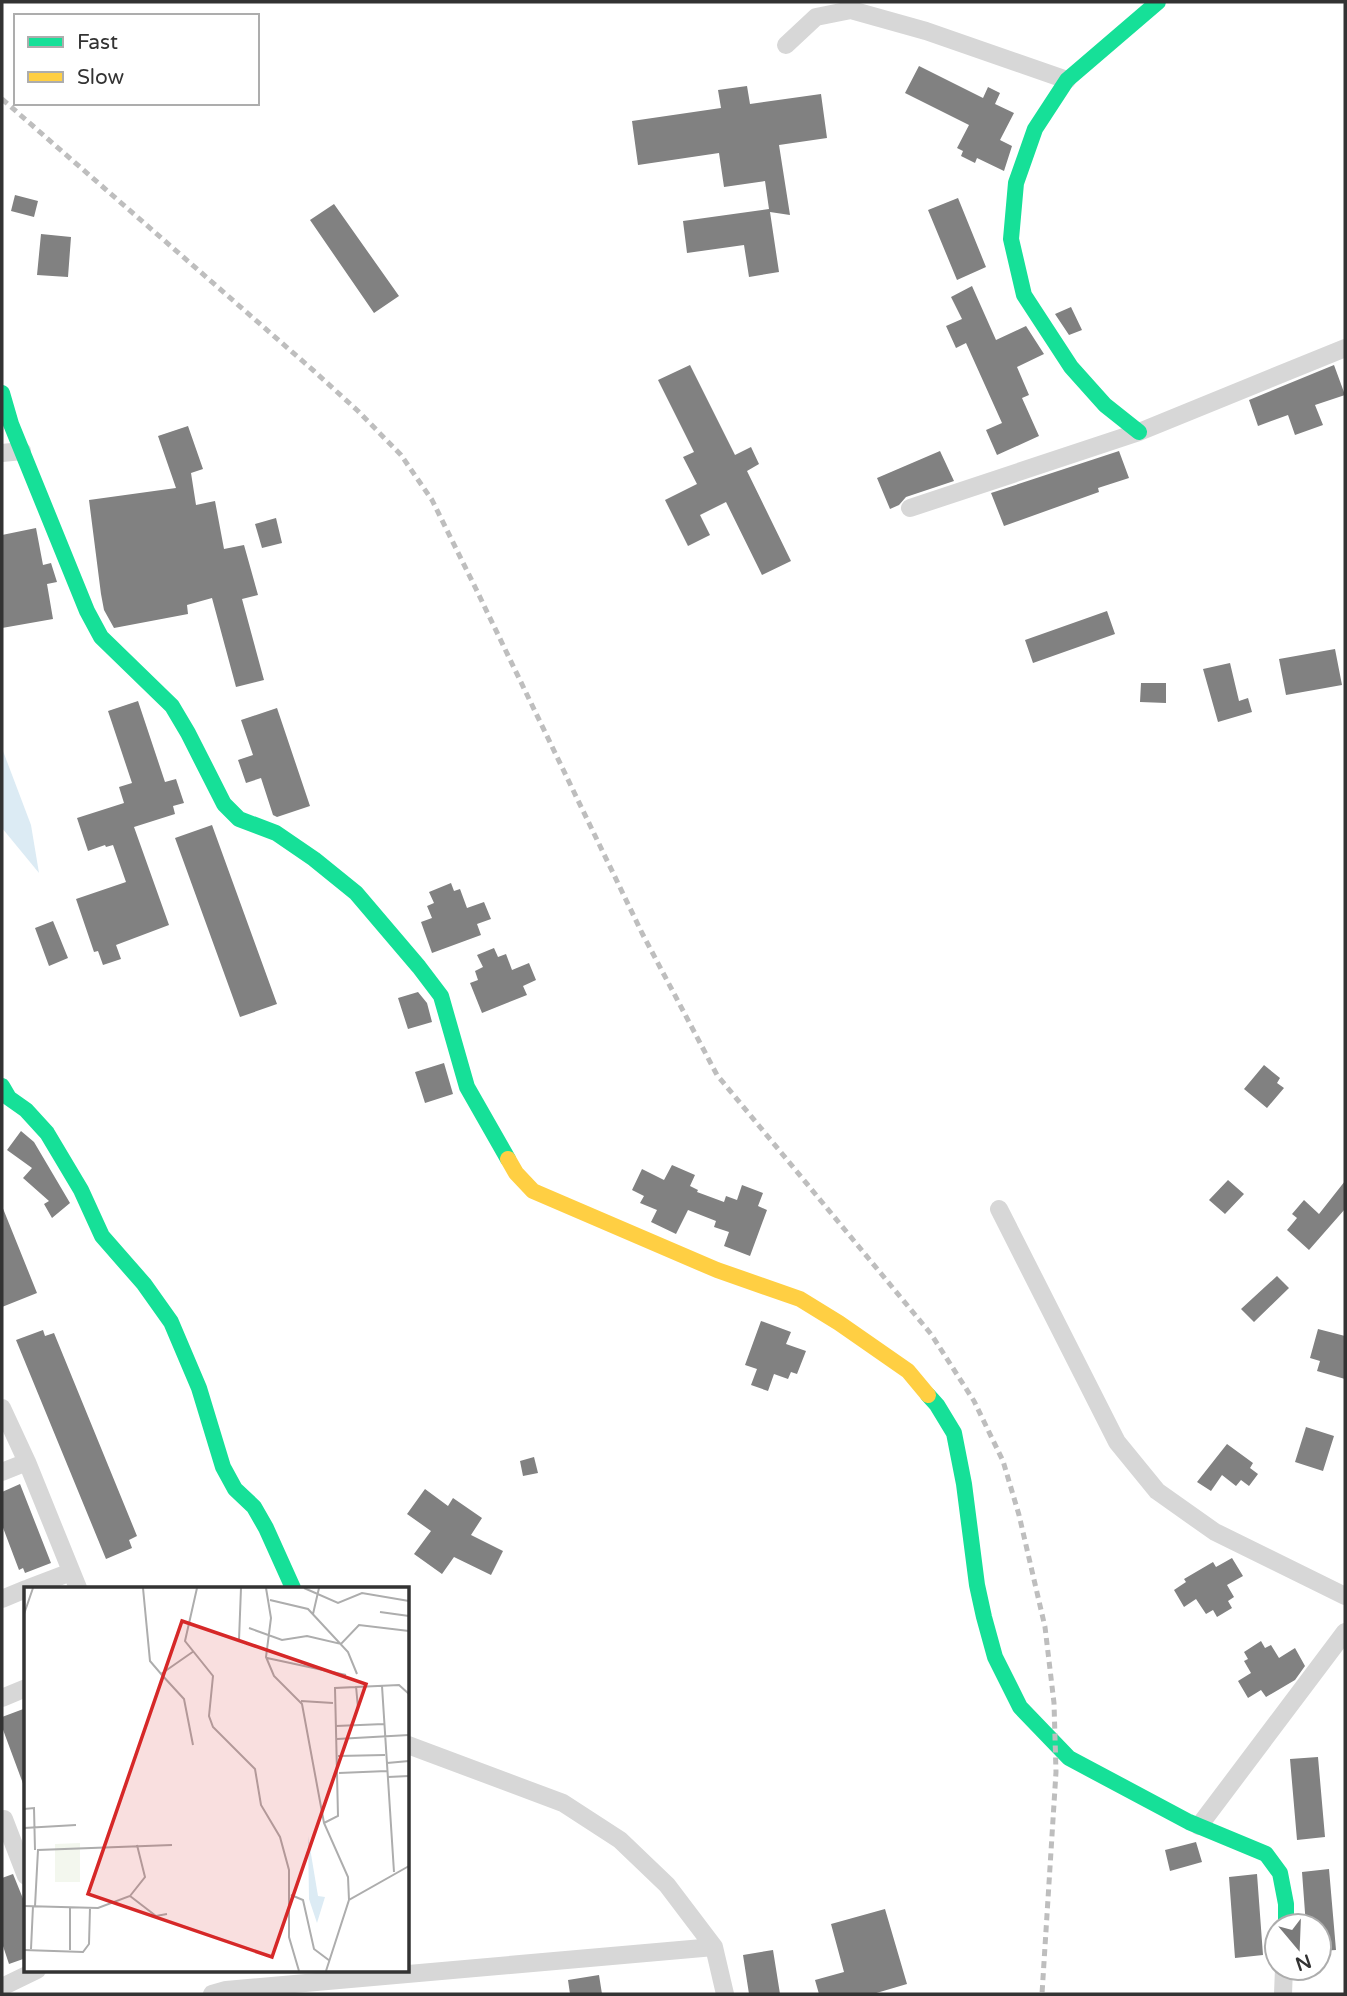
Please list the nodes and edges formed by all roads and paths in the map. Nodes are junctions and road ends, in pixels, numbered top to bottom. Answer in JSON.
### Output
{"nodes":[{"id":1,"x":1158,"y":2,"type":"edge"},
{"id":2,"x":786,"y":45,"type":"dead end"},
{"id":3,"x":1067,"y":80,"type":"junction"},
{"id":4,"x":1345,"y":348,"type":"edge"},
{"id":5,"x":2,"y":393,"type":"edge"},
{"id":6,"x":1139,"y":432,"type":"junction"},
{"id":7,"x":22,"y":451,"type":"junction"},
{"id":8,"x":2,"y":453,"type":"edge"},
{"id":9,"x":910,"y":508,"type":"dead end"},
{"id":10,"x":2,"y":1086,"type":"edge"},
{"id":11,"x":999,"y":1209,"type":"dead end"},
{"id":12,"x":2,"y":1408,"type":"edge"},
{"id":13,"x":27,"y":1462,"type":"junction"},
{"id":14,"x":2,"y":1472,"type":"edge"},
{"id":15,"x":75,"y":1580,"type":"edge"},
{"id":16,"x":38,"y":1587,"type":"edge"},
{"id":17,"x":293,"y":1587,"type":"edge"},
{"id":18,"x":24,"y":1591,"type":"edge"},
{"id":19,"x":1345,"y":1596,"type":"edge"},
{"id":20,"x":2,"y":1599,"type":"edge"},
{"id":21,"x":1345,"y":1632,"type":"edge"},
{"id":22,"x":24,"y":1689,"type":"edge"},
{"id":23,"x":2,"y":1699,"type":"edge"},
{"id":24,"x":410,"y":1746,"type":"edge"},
{"id":25,"x":4,"y":1819,"type":"dead end"},
{"id":26,"x":1199,"y":1826,"type":"junction"},
{"id":27,"x":24,"y":1871,"type":"edge"},
{"id":28,"x":1286,"y":1912,"type":"edge"},
{"id":29,"x":714,"y":1947,"type":"junction"},
{"id":30,"x":33,"y":1972,"type":"edge"},
{"id":31,"x":2,"y":1987,"type":"edge"},
{"id":32,"x":212,"y":1994,"type":"edge"},
{"id":33,"x":725,"y":1994,"type":"edge"}],
"edges":[{"from":1,"to":3,"type":"street"},
{"from":2,"to":3,"type":"street"},
{"from":3,"to":6,"type":"street"},
{"from":4,"to":6,"type":"street"},
{"from":5,"to":7,"type":"street"},
{"from":6,"to":9,"type":"street"},
{"from":7,"to":8,"type":"street"},
{"from":7,"to":26,"type":"street"},
{"from":10,"to":17,"type":"street"},
{"from":11,"to":19,"type":"street"},
{"from":12,"to":13,"type":"street"},
{"from":13,"to":14,"type":"street"},
{"from":13,"to":15,"type":"street"},
{"from":15,"to":16,"type":"street"},
{"from":18,"to":20,"type":"street"},
{"from":21,"to":26,"type":"street"},
{"from":22,"to":23,"type":"street"},
{"from":24,"to":29,"type":"street"},
{"from":25,"to":27,"type":"street"},
{"from":26,"to":28,"type":"street"},
{"from":29,"to":32,"type":"street"},
{"from":29,"to":33,"type":"street"},
{"from":30,"to":31,"type":"street"}]}
